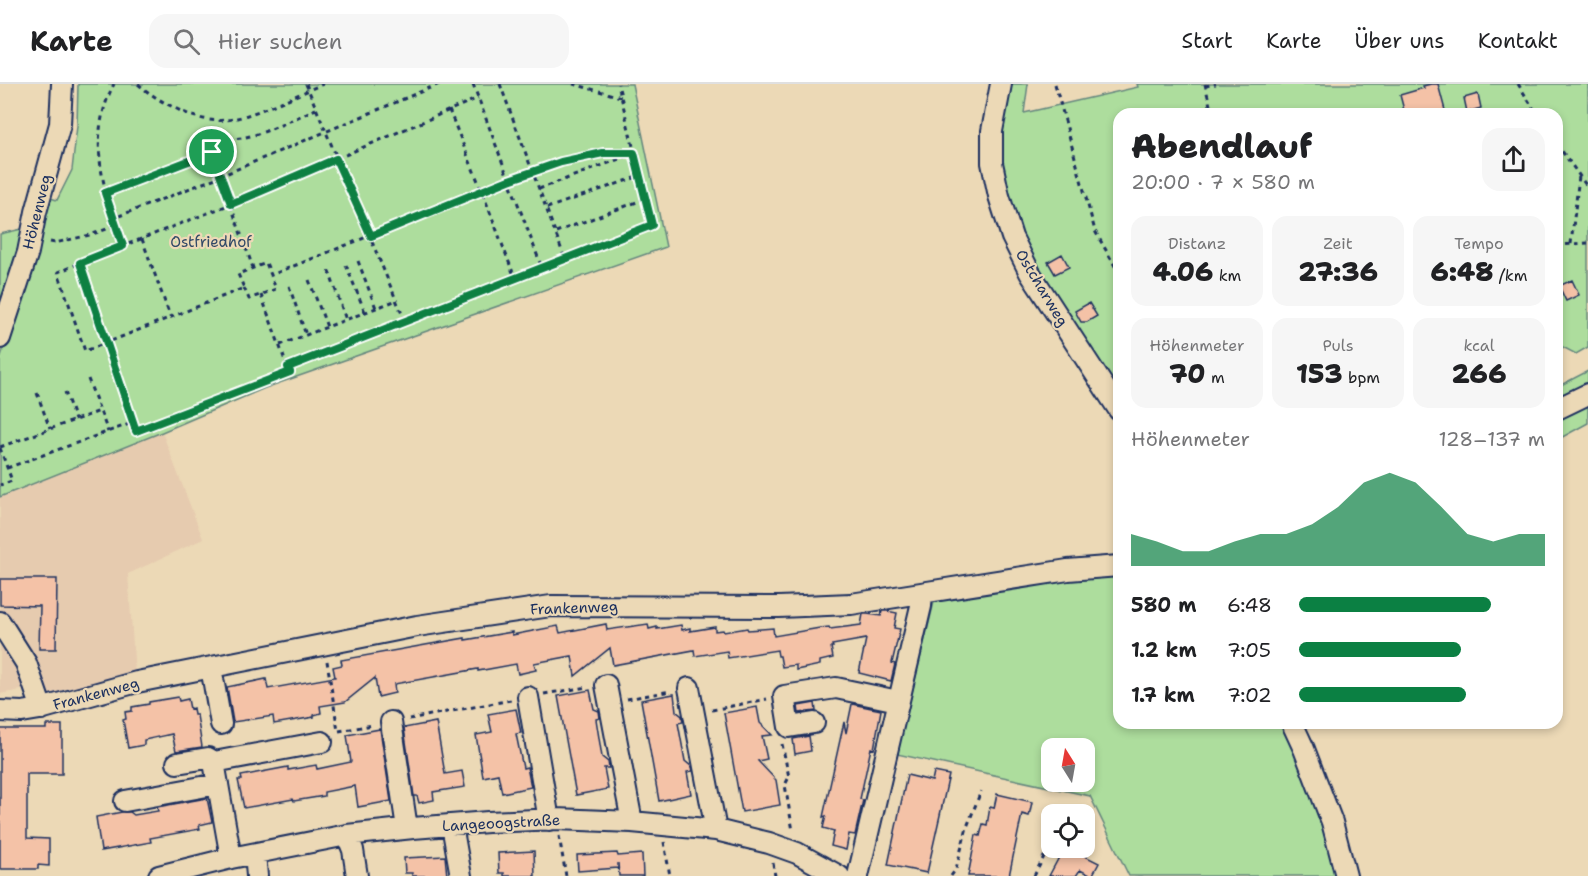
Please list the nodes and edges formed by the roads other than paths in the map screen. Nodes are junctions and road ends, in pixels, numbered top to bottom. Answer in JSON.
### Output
{"nodes":[{"id":1,"x":62,"y":84,"type":"edge"},
{"id":2,"x":1001,"y":84,"type":"edge"},
{"id":3,"x":0,"y":338,"type":"edge"},
{"id":4,"x":1588,"y":393,"type":"edge"},
{"id":5,"x":1113,"y":401,"type":"edge"},
{"id":6,"x":1563,"y":406,"type":"edge"},
{"id":7,"x":1113,"y":566,"type":"edge"},
{"id":8,"x":922,"y":594,"type":"junction"},
{"id":9,"x":0,"y":622,"type":"edge"},
{"id":10,"x":211,"y":667,"type":"junction"},
{"id":11,"x":689,"y":688,"type":"road end"},
{"id":12,"x":608,"y":693,"type":"road end"},
{"id":13,"x":528,"y":697,"type":"road end"},
{"id":14,"x":898,"y":701,"type":"junction"},
{"id":15,"x":42,"y":709,"type":"junction"},
{"id":16,"x":0,"y":711,"type":"edge"},
{"id":17,"x":391,"y":722,"type":"road end"},
{"id":18,"x":814,"y":723,"type":"dead end"},
{"id":19,"x":221,"y":724,"type":"dead end"},
{"id":20,"x":1295,"y":729,"type":"edge"},
{"id":21,"x":322,"y":742,"type":"road end"},
{"id":22,"x":214,"y":762,"type":"junction"},
{"id":23,"x":177,"y":763,"type":"dead end"},
{"id":24,"x":218,"y":783,"type":"junction"},
{"id":25,"x":125,"y":801,"type":"dead end"},
{"id":26,"x":553,"y":820,"type":"junction"},
{"id":27,"x":632,"y":822,"type":"junction"},
{"id":28,"x":452,"y":825,"type":"junction"},
{"id":29,"x":406,"y":828,"type":"junction"},
{"id":30,"x":716,"y":830,"type":"junction"},
{"id":31,"x":347,"y":835,"type":"junction"},
{"id":32,"x":255,"y":854,"type":"junction"},
{"id":33,"x":231,"y":858,"type":"junction"},
{"id":34,"x":159,"y":876,"type":"edge"},
{"id":35,"x":258,"y":876,"type":"edge"},
{"id":36,"x":357,"y":876,"type":"edge"},
{"id":37,"x":461,"y":876,"type":"edge"},
{"id":38,"x":839,"y":876,"type":"edge"},
{"id":39,"x":858,"y":876,"type":"edge"},
{"id":40,"x":1346,"y":876,"type":"edge"}],
"edges":[{"from":1,"to":3,"type":"street","name":"Höhenweg"},
{"from":2,"to":5,"type":"street","name":"Ostcharweg"},
{"from":4,"to":6,"type":"street"},
{"from":7,"to":8,"type":"street","name":"Frankenweg"},
{"from":8,"to":10,"type":"street","name":"Frankenweg"},
{"from":8,"to":14,"type":"street"},
{"from":9,"to":15,"type":"street"},
{"from":10,"to":15,"type":"street","name":"Frankenweg"},
{"from":10,"to":19,"type":"street"},
{"from":11,"to":30,"type":"street"},
{"from":12,"to":27,"type":"street"},
{"from":13,"to":26,"type":"street"},
{"from":14,"to":18,"type":"street"},
{"from":14,"to":39,"type":"street"},
{"from":15,"to":16,"type":"street","name":"Frankenweg"},
{"from":17,"to":29,"type":"street"},
{"from":20,"to":40,"type":"street"},
{"from":21,"to":22,"type":"street"},
{"from":22,"to":23,"type":"street"},
{"from":22,"to":24,"type":"street"},
{"from":24,"to":25,"type":"street"},
{"from":24,"to":33,"type":"street"},
{"from":26,"to":27,"type":"street","name":"Langeoogstraße"},
{"from":26,"to":28,"type":"street","name":"Langeoogstraße"},
{"from":27,"to":30,"type":"street","name":"Langeoogstraße"},
{"from":28,"to":29,"type":"street","name":"Langeoogstraße"},
{"from":28,"to":37,"type":"street"},
{"from":29,"to":31,"type":"street","name":"Langeoogstraße"},
{"from":30,"to":38,"type":"street","name":"Langeoogstraße"},
{"from":31,"to":32,"type":"street","name":"Langeoogstraße"},
{"from":31,"to":36,"type":"street"},
{"from":32,"to":33,"type":"street","name":"Langeoogstraße"},
{"from":32,"to":35,"type":"street"},
{"from":33,"to":34,"type":"street","name":"Langeoogstraße"}]}
